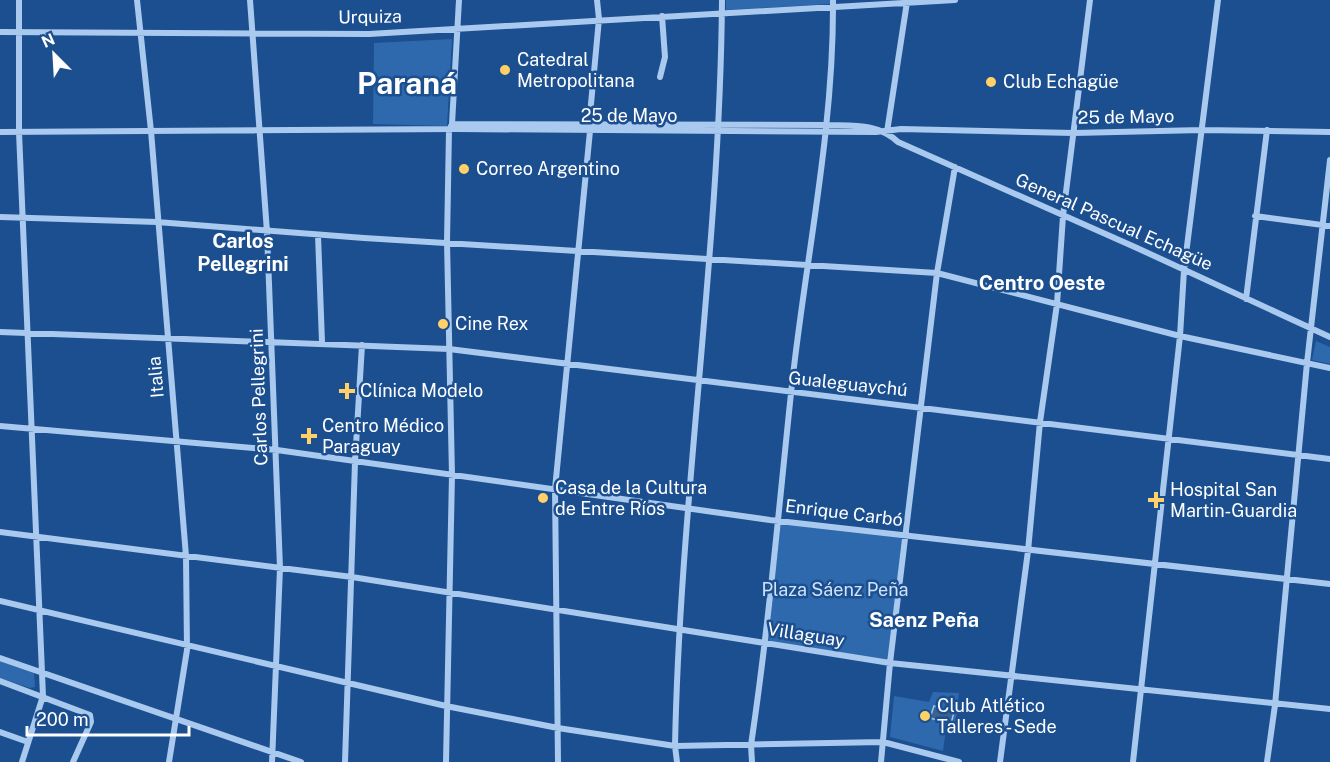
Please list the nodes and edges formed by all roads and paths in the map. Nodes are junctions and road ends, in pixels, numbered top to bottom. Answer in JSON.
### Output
{"nodes":[{"id":1,"x":19,"y":0,"type":"edge"},
{"id":2,"x":137,"y":0,"type":"edge"},
{"id":3,"x":250,"y":0,"type":"edge"},
{"id":4,"x":459,"y":0,"type":"edge"},
{"id":5,"x":597,"y":0,"type":"edge"},
{"id":6,"x":722,"y":0,"type":"edge"},
{"id":7,"x":955,"y":0,"type":"edge"},
{"id":8,"x":1090,"y":0,"type":"edge"},
{"id":9,"x":1218,"y":0,"type":"edge"},
{"id":10,"x":907,"y":2,"type":"edge"},
{"id":11,"x":833,"y":4,"type":"edge"},
{"id":12,"x":722,"y":13,"type":"junction"},
{"id":13,"x":662,"y":16,"type":"junction"},
{"id":14,"x":599,"y":20,"type":"junction"},
{"id":15,"x":458,"y":29,"type":"junction"},
{"id":16,"x":0,"y":32,"type":"edge"},
{"id":17,"x":18,"y":32,"type":"junction"},
{"id":18,"x":140,"y":32,"type":"junction"},
{"id":19,"x":254,"y":32,"type":"junction"},
{"id":20,"x":660,"y":77,"type":"dead end"},
{"id":21,"x":451,"y":127,"type":"junction"},
{"id":22,"x":590,"y":128,"type":"junction"},
{"id":23,"x":719,"y":128,"type":"junction"},
{"id":24,"x":827,"y":128,"type":"junction"},
{"id":25,"x":261,"y":130,"type":"junction"},
{"id":26,"x":1202,"y":130,"type":"junction"},
{"id":27,"x":1267,"y":130,"type":"junction"},
{"id":28,"x":151,"y":131,"type":"junction"},
{"id":29,"x":0,"y":132,"type":"edge"},
{"id":30,"x":19,"y":132,"type":"junction"},
{"id":31,"x":887,"y":132,"type":"junction"},
{"id":32,"x":1330,"y":132,"type":"edge"},
{"id":33,"x":1074,"y":133,"type":"junction"},
{"id":34,"x":1330,"y":160,"type":"edge"},
{"id":35,"x":955,"y":167,"type":"junction"},
{"id":36,"x":0,"y":216,"type":"edge"},
{"id":37,"x":1063,"y":216,"type":"junction"},
{"id":38,"x":1255,"y":216,"type":"junction"},
{"id":39,"x":22,"y":217,"type":"junction"},
{"id":40,"x":157,"y":222,"type":"junction"},
{"id":41,"x":1327,"y":226,"type":"edge"},
{"id":42,"x":267,"y":232,"type":"junction"},
{"id":43,"x":318,"y":235,"type":"junction"},
{"id":44,"x":447,"y":242,"type":"junction"},
{"id":45,"x":578,"y":250,"type":"junction"},
{"id":46,"x":710,"y":260,"type":"junction"},
{"id":47,"x":808,"y":266,"type":"junction"},
{"id":48,"x":1184,"y":270,"type":"junction"},
{"id":49,"x":937,"y":273,"type":"junction"},
{"id":50,"x":1246,"y":299,"type":"junction"},
{"id":51,"x":1057,"y":304,"type":"junction"},
{"id":52,"x":1312,"y":329,"type":"junction"},
{"id":53,"x":0,"y":332,"type":"edge"},
{"id":54,"x":28,"y":333,"type":"junction"},
{"id":55,"x":1180,"y":336,"type":"junction"},
{"id":56,"x":1330,"y":337,"type":"edge"},
{"id":57,"x":167,"y":339,"type":"junction"},
{"id":58,"x":272,"y":340,"type":"junction"},
{"id":59,"x":322,"y":342,"type":"junction"},
{"id":60,"x":362,"y":345,"type":"junction"},
{"id":61,"x":449,"y":349,"type":"junction"},
{"id":62,"x":1306,"y":363,"type":"junction"},
{"id":63,"x":568,"y":364,"type":"junction"},
{"id":64,"x":1330,"y":368,"type":"edge"},
{"id":65,"x":700,"y":382,"type":"junction"},
{"id":66,"x":792,"y":393,"type":"junction"},
{"id":67,"x":920,"y":407,"type":"junction"},
{"id":68,"x":1040,"y":422,"type":"junction"},
{"id":69,"x":0,"y":426,"type":"edge"},
{"id":70,"x":31,"y":429,"type":"junction"},
{"id":71,"x":1169,"y":438,"type":"junction"},
{"id":72,"x":176,"y":441,"type":"junction"},
{"id":73,"x":277,"y":450,"type":"junction"},
{"id":74,"x":1298,"y":453,"type":"junction"},
{"id":75,"x":1330,"y":459,"type":"edge"},
{"id":76,"x":355,"y":462,"type":"junction"},
{"id":77,"x":452,"y":475,"type":"junction"},
{"id":78,"x":555,"y":489,"type":"junction"},
{"id":79,"x":686,"y":507,"type":"junction"},
{"id":80,"x":778,"y":520,"type":"junction"},
{"id":81,"x":0,"y":532,"type":"edge"},
{"id":82,"x":906,"y":535,"type":"junction"},
{"id":83,"x":37,"y":536,"type":"junction"},
{"id":84,"x":1028,"y":550,"type":"junction"},
{"id":85,"x":186,"y":556,"type":"junction"},
{"id":86,"x":1155,"y":565,"type":"junction"},
{"id":87,"x":280,"y":568,"type":"junction"},
{"id":88,"x":352,"y":577,"type":"junction"},
{"id":89,"x":1286,"y":580,"type":"junction"},
{"id":90,"x":1330,"y":584,"type":"edge"},
{"id":91,"x":450,"y":593,"type":"junction"},
{"id":92,"x":0,"y":601,"type":"edge"},
{"id":93,"x":39,"y":610,"type":"junction"},
{"id":94,"x":558,"y":610,"type":"junction"},
{"id":95,"x":678,"y":631,"type":"junction"},
{"id":96,"x":187,"y":644,"type":"junction"},
{"id":97,"x":766,"y":644,"type":"junction"},
{"id":98,"x":0,"y":658,"type":"edge"},
{"id":99,"x":890,"y":663,"type":"junction"},
{"id":100,"x":276,"y":665,"type":"junction"},
{"id":101,"x":41,"y":673,"type":"junction"},
{"id":102,"x":1010,"y":676,"type":"junction"},
{"id":103,"x":0,"y":681,"type":"edge"},
{"id":104,"x":349,"y":683,"type":"junction"},
{"id":105,"x":1141,"y":689,"type":"junction"},
{"id":106,"x":43,"y":696,"type":"junction"},
{"id":107,"x":1275,"y":705,"type":"junction"},
{"id":108,"x":446,"y":706,"type":"junction"},
{"id":109,"x":1330,"y":709,"type":"edge"},
{"id":110,"x":176,"y":718,"type":"junction"},
{"id":111,"x":558,"y":728,"type":"junction"},
{"id":112,"x":0,"y":732,"type":"edge"},
{"id":113,"x":28,"y":742,"type":"junction"},
{"id":114,"x":883,"y":742,"type":"junction"},
{"id":115,"x":751,"y":745,"type":"junction"},
{"id":116,"x":675,"y":746,"type":"junction"},
{"id":117,"x":272,"y":752,"type":"junction"},
{"id":118,"x":22,"y":762,"type":"edge"},
{"id":119,"x":73,"y":762,"type":"edge"},
{"id":120,"x":169,"y":762,"type":"edge"},
{"id":121,"x":272,"y":762,"type":"edge"},
{"id":122,"x":301,"y":762,"type":"edge"},
{"id":123,"x":345,"y":762,"type":"edge"},
{"id":124,"x":446,"y":762,"type":"edge"},
{"id":125,"x":558,"y":762,"type":"edge"},
{"id":126,"x":677,"y":762,"type":"edge"},
{"id":127,"x":752,"y":762,"type":"edge"},
{"id":128,"x":881,"y":762,"type":"edge"},
{"id":129,"x":959,"y":762,"type":"edge"},
{"id":130,"x":1000,"y":762,"type":"edge"},
{"id":131,"x":1133,"y":762,"type":"edge"},
{"id":132,"x":1267,"y":762,"type":"edge"}],
"edges":[{"from":1,"to":17,"type":"street"},
{"from":2,"to":18,"type":"street","name":"Italia"},
{"from":3,"to":19,"type":"street","name":"Carlos Pellegrini"},
{"from":4,"to":15,"type":"street"},
{"from":5,"to":14,"type":"street"},
{"from":6,"to":12,"type":"street"},
{"from":7,"to":10,"type":"street","name":"Urquiza"},
{"from":8,"to":33,"type":"street"},
{"from":9,"to":26,"type":"street"},
{"from":10,"to":11,"type":"street","name":"Urquiza"},
{"from":10,"to":31,"type":"street"},
{"from":11,"to":12,"type":"street","name":"Urquiza"},
{"from":11,"to":24,"type":"street"},
{"from":12,"to":13,"type":"street","name":"Urquiza"},
{"from":12,"to":23,"type":"street"},
{"from":13,"to":14,"type":"street","name":"Urquiza"},
{"from":13,"to":20,"type":"street"},
{"from":14,"to":15,"type":"street","name":"Urquiza"},
{"from":14,"to":22,"type":"street"},
{"from":15,"to":19,"type":"street","name":"Urquiza"},
{"from":15,"to":21,"type":"street"},
{"from":16,"to":17,"type":"street","name":"Urquiza"},
{"from":17,"to":18,"type":"street","name":"Urquiza"},
{"from":17,"to":30,"type":"street"},
{"from":18,"to":19,"type":"street","name":"Urquiza"},
{"from":18,"to":28,"type":"street","name":"Italia"},
{"from":19,"to":25,"type":"street","name":"Carlos Pellegrini"},
{"from":21,"to":22,"type":"street","name":"25 de Mayo"},
{"from":21,"to":25,"type":"street","name":"25 de Mayo"},
{"from":21,"to":44,"type":"street"},
{"from":22,"to":23,"type":"street","name":"25 de Mayo"},
{"from":22,"to":45,"type":"street"},
{"from":23,"to":24,"type":"street","name":"25 de Mayo"},
{"from":23,"to":46,"type":"street"},
{"from":24,"to":31,"type":"street","name":"25 de Mayo"},
{"from":24,"to":47,"type":"street"},
{"from":25,"to":28,"type":"street","name":"25 de Mayo"},
{"from":25,"to":42,"type":"street","name":"Carlos Pellegrini"},
{"from":26,"to":27,"type":"street","name":"25 de Mayo"},
{"from":26,"to":33,"type":"street","name":"25 de Mayo"},
{"from":26,"to":48,"type":"street"},
{"from":27,"to":32,"type":"street","name":"25 de Mayo"},
{"from":27,"to":38,"type":"street"},
{"from":28,"to":30,"type":"street","name":"25 de Mayo"},
{"from":28,"to":40,"type":"street","name":"Italia"},
{"from":29,"to":30,"type":"street","name":"25 de Mayo"},
{"from":30,"to":39,"type":"street"},
{"from":31,"to":33,"type":"street","name":"25 de Mayo"},
{"from":31,"to":35,"type":"street","name":"General Pascual Echagüe"},
{"from":33,"to":37,"type":"street"},
{"from":34,"to":41,"type":"street"},
{"from":35,"to":37,"type":"street","name":"General Pascual Echagüe"},
{"from":35,"to":49,"type":"street"},
{"from":36,"to":39,"type":"street"},
{"from":37,"to":48,"type":"street","name":"General Pascual Echagüe"},
{"from":37,"to":51,"type":"street"},
{"from":38,"to":41,"type":"street"},
{"from":38,"to":50,"type":"street"},
{"from":39,"to":40,"type":"street"},
{"from":39,"to":54,"type":"street"},
{"from":40,"to":42,"type":"street"},
{"from":40,"to":57,"type":"street","name":"Italia"},
{"from":41,"to":52,"type":"street"},
{"from":42,"to":43,"type":"street"},
{"from":42,"to":58,"type":"street","name":"Carlos Pellegrini"},
{"from":43,"to":44,"type":"street"},
{"from":43,"to":59,"type":"street"},
{"from":44,"to":45,"type":"street"},
{"from":44,"to":61,"type":"street"},
{"from":45,"to":46,"type":"street"},
{"from":45,"to":63,"type":"street"},
{"from":46,"to":47,"type":"street"},
{"from":46,"to":65,"type":"street"},
{"from":47,"to":49,"type":"street"},
{"from":47,"to":66,"type":"street"},
{"from":48,"to":50,"type":"street","name":"General Pascual Echagüe"},
{"from":48,"to":55,"type":"street"},
{"from":49,"to":51,"type":"street"},
{"from":49,"to":67,"type":"street"},
{"from":50,"to":52,"type":"street","name":"General Pascual Echagüe"},
{"from":51,"to":55,"type":"street"},
{"from":51,"to":68,"type":"street"},
{"from":52,"to":56,"type":"street","name":"General Pascual Echagüe"},
{"from":52,"to":62,"type":"street"},
{"from":53,"to":54,"type":"street","name":"Gualeguaychú"},
{"from":54,"to":57,"type":"street","name":"Gualeguaychú"},
{"from":54,"to":70,"type":"street"},
{"from":55,"to":62,"type":"street"},
{"from":55,"to":71,"type":"street"},
{"from":57,"to":58,"type":"street","name":"Gualeguaychú"},
{"from":57,"to":72,"type":"street","name":"Italia"},
{"from":58,"to":59,"type":"street","name":"Gualeguaychú"},
{"from":58,"to":73,"type":"street","name":"Carlos Pellegrini"},
{"from":59,"to":60,"type":"street","name":"Gualeguaychú"},
{"from":60,"to":61,"type":"street","name":"Gualeguaychú"},
{"from":60,"to":76,"type":"street"},
{"from":61,"to":63,"type":"street","name":"Gualeguaychú"},
{"from":61,"to":77,"type":"street"},
{"from":62,"to":64,"type":"street"},
{"from":62,"to":74,"type":"street"},
{"from":63,"to":65,"type":"street","name":"Gualeguaychú"},
{"from":63,"to":78,"type":"street"},
{"from":65,"to":66,"type":"street","name":"Gualeguaychú"},
{"from":65,"to":79,"type":"street"},
{"from":66,"to":67,"type":"street","name":"Gualeguaychú"},
{"from":66,"to":80,"type":"street"},
{"from":67,"to":68,"type":"street","name":"Gualeguaychú"},
{"from":67,"to":82,"type":"street"},
{"from":68,"to":71,"type":"street","name":"Gualeguaychú"},
{"from":68,"to":84,"type":"street"},
{"from":69,"to":70,"type":"street","name":"Enrique Carbó"},
{"from":70,"to":72,"type":"street","name":"Enrique Carbó"},
{"from":70,"to":83,"type":"street"},
{"from":71,"to":74,"type":"street","name":"Gualeguaychú"},
{"from":71,"to":86,"type":"street"},
{"from":72,"to":73,"type":"street","name":"Enrique Carbó"},
{"from":72,"to":85,"type":"street","name":"Italia"},
{"from":73,"to":76,"type":"street","name":"Enrique Carbó"},
{"from":73,"to":87,"type":"street","name":"Carlos Pellegrini"},
{"from":74,"to":75,"type":"street","name":"Gualeguaychú"},
{"from":74,"to":89,"type":"street"},
{"from":76,"to":77,"type":"street","name":"Enrique Carbó"},
{"from":76,"to":88,"type":"street"},
{"from":77,"to":78,"type":"street","name":"Enrique Carbó"},
{"from":77,"to":91,"type":"street"},
{"from":78,"to":79,"type":"street","name":"Enrique Carbó"},
{"from":78,"to":94,"type":"street"},
{"from":79,"to":80,"type":"street","name":"Enrique Carbó"},
{"from":79,"to":95,"type":"street"},
{"from":80,"to":82,"type":"street","name":"Enrique Carbó"},
{"from":80,"to":97,"type":"street"},
{"from":81,"to":83,"type":"street","name":"Villaguay"},
{"from":82,"to":84,"type":"street","name":"Enrique Carbó"},
{"from":82,"to":99,"type":"street"},
{"from":83,"to":85,"type":"street","name":"Villaguay"},
{"from":83,"to":93,"type":"street"},
{"from":84,"to":86,"type":"street","name":"Enrique Carbó"},
{"from":84,"to":102,"type":"street"},
{"from":85,"to":87,"type":"street","name":"Villaguay"},
{"from":85,"to":96,"type":"street","name":"Italia"},
{"from":86,"to":89,"type":"street","name":"Enrique Carbó"},
{"from":86,"to":105,"type":"street"},
{"from":87,"to":88,"type":"street","name":"Villaguay"},
{"from":87,"to":100,"type":"street","name":"Carlos Pellegrini"},
{"from":88,"to":91,"type":"street","name":"Villaguay"},
{"from":88,"to":104,"type":"street"},
{"from":89,"to":90,"type":"street","name":"Enrique Carbó"},
{"from":89,"to":107,"type":"street"},
{"from":91,"to":94,"type":"street","name":"Villaguay"},
{"from":91,"to":108,"type":"street"},
{"from":92,"to":93,"type":"street"},
{"from":93,"to":96,"type":"street"},
{"from":93,"to":101,"type":"street"},
{"from":94,"to":95,"type":"street","name":"Villaguay"},
{"from":94,"to":111,"type":"street"},
{"from":95,"to":97,"type":"street","name":"Villaguay"},
{"from":95,"to":116,"type":"street"},
{"from":96,"to":100,"type":"street"},
{"from":96,"to":110,"type":"street","name":"Italia"},
{"from":97,"to":99,"type":"street","name":"Villaguay"},
{"from":97,"to":115,"type":"street"},
{"from":98,"to":101,"type":"street"},
{"from":99,"to":102,"type":"street","name":"Villaguay"},
{"from":99,"to":114,"type":"street"},
{"from":100,"to":104,"type":"street"},
{"from":100,"to":117,"type":"street","name":"Carlos Pellegrini"},
{"from":101,"to":106,"type":"street"},
{"from":101,"to":110,"type":"street"},
{"from":102,"to":105,"type":"street","name":"Villaguay"},
{"from":102,"to":130,"type":"street"},
{"from":103,"to":106,"type":"street"},
{"from":104,"to":108,"type":"street"},
{"from":104,"to":123,"type":"street"},
{"from":105,"to":107,"type":"street","name":"Villaguay"},
{"from":105,"to":131,"type":"street"},
{"from":106,"to":113,"type":"street"},
{"from":106,"to":119,"type":"street"},
{"from":107,"to":109,"type":"street","name":"Villaguay"},
{"from":107,"to":132,"type":"street"},
{"from":108,"to":111,"type":"street"},
{"from":108,"to":124,"type":"street"},
{"from":110,"to":117,"type":"street"},
{"from":110,"to":120,"type":"street","name":"Italia"},
{"from":111,"to":116,"type":"street"},
{"from":111,"to":125,"type":"street"},
{"from":112,"to":113,"type":"street"},
{"from":113,"to":118,"type":"street"},
{"from":114,"to":115,"type":"street"},
{"from":114,"to":128,"type":"street"},
{"from":114,"to":129,"type":"street"},
{"from":115,"to":116,"type":"street"},
{"from":115,"to":127,"type":"street"},
{"from":116,"to":126,"type":"street"},
{"from":117,"to":121,"type":"street","name":"Carlos Pellegrini"},
{"from":117,"to":122,"type":"street"}]}
